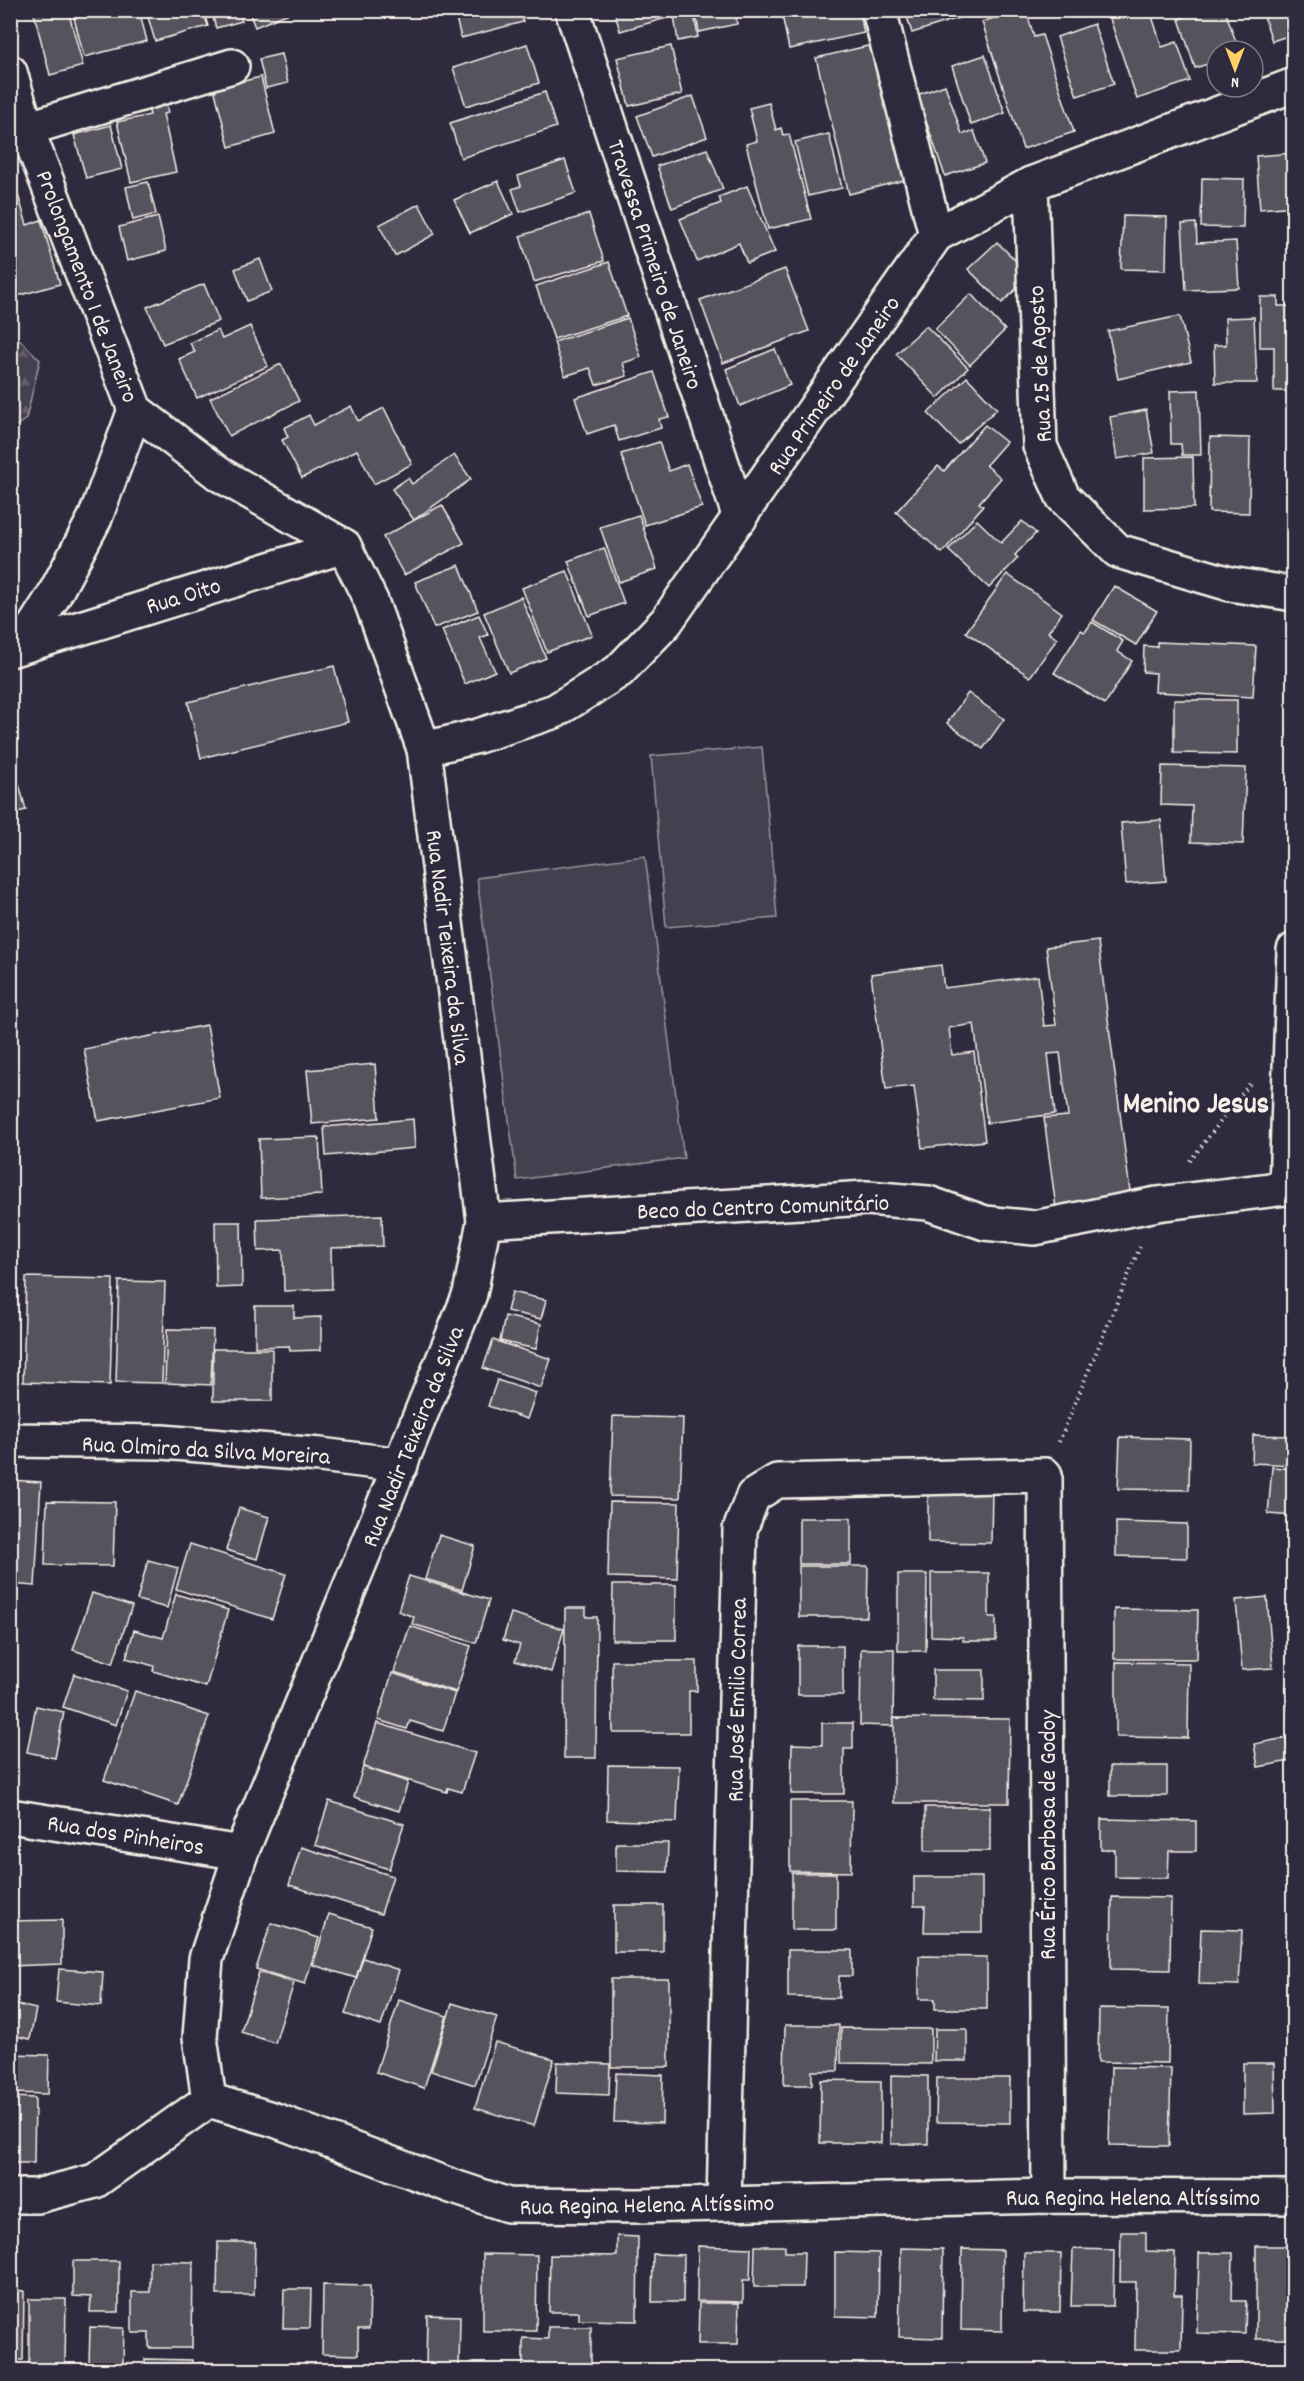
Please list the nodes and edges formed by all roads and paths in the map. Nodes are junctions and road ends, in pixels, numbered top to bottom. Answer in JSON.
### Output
{"nodes":[{"id":1,"x":572,"y":10,"type":"edge"},
{"id":2,"x":879,"y":10,"type":"edge"},
{"id":3,"x":232,"y":66,"type":"dead end"},
{"id":4,"x":10,"y":72,"type":"edge"},
{"id":5,"x":1293,"y":85,"type":"edge"},
{"id":6,"x":19,"y":132,"type":"edge"},
{"id":7,"x":1031,"y":184,"type":"junction"},
{"id":8,"x":936,"y":236,"type":"junction"},
{"id":9,"x":135,"y":410,"type":"junction"},
{"id":10,"x":740,"y":518,"type":"junction"},
{"id":11,"x":344,"y":546,"type":"junction"},
{"id":12,"x":1293,"y":594,"type":"edge"},
{"id":13,"x":17,"y":647,"type":"edge"},
{"id":14,"x":424,"y":748,"type":"junction"},
{"id":15,"x":1293,"y":950,"type":"edge"},
{"id":16,"x":1290,"y":1192,"type":"edge"},
{"id":17,"x":484,"y":1221,"type":"junction"},
{"id":18,"x":10,"y":1440,"type":"edge"},
{"id":19,"x":401,"y":1465,"type":"junction"},
{"id":20,"x":1046,"y":1475,"type":"joint"},
{"id":21,"x":10,"y":1816,"type":"edge"},
{"id":22,"x":241,"y":1853,"type":"junction"},
{"id":23,"x":209,"y":2100,"type":"junction"},
{"id":24,"x":10,"y":2196,"type":"edge"},
{"id":25,"x":1049,"y":2196,"type":"junction"},
{"id":26,"x":1293,"y":2197,"type":"edge"},
{"id":27,"x":724,"y":2204,"type":"junction"}],
"edges":[{"from":1,"to":10,"type":"street","name":"Travessa Primeiro de Janeiro"},
{"from":2,"to":8,"type":"street"},
{"from":3,"to":6,"type":"street"},
{"from":4,"to":6,"type":"street","name":"Prolongamento 1 de Janeiro"},
{"from":5,"to":7,"type":"street","name":"Rua Primeiro de Janeiro"},
{"from":6,"to":9,"type":"street","name":"Prolongamento 1 de Janeiro"},
{"from":7,"to":8,"type":"street","name":"Rua Primeiro de Janeiro"},
{"from":7,"to":12,"type":"street","name":"Rua 25 de Agosto"},
{"from":8,"to":10,"type":"street","name":"Rua Primeiro de Janeiro"},
{"from":9,"to":11,"type":"street","name":"Prolongamento 1 de Janeiro"},
{"from":9,"to":13,"type":"street","name":"Rua Oito"},
{"from":10,"to":14,"type":"street","name":"Rua Primeiro de Janeiro"},
{"from":11,"to":13,"type":"street","name":"Rua Oito"},
{"from":11,"to":14,"type":"street"},
{"from":14,"to":17,"type":"street","name":"Rua Nadir Teixeira da Silva"},
{"from":15,"to":16,"type":"street"},
{"from":16,"to":17,"type":"street","name":"Beco do Centro Comunitário"},
{"from":17,"to":19,"type":"street","name":"Rua Nadir Teixeira da Silva"},
{"from":18,"to":19,"type":"street","name":"Rua Olmiro da Silva Moreira"},
{"from":19,"to":22,"type":"street","name":"Rua Nadir Teixeira da Silva"},
{"from":20,"to":25,"type":"street","name":"Rua Érico Barbosa de Godoy"},
{"from":20,"to":27,"type":"street","name":"Rua José Emilio Correa"},
{"from":21,"to":22,"type":"street","name":"Rua dos Pinheiros"},
{"from":22,"to":23,"type":"street","name":"Rua Nadir Teixeira da Silva"},
{"from":23,"to":24,"type":"street"},
{"from":23,"to":27,"type":"street","name":"Rua Regina Helena Altíssimo"},
{"from":25,"to":26,"type":"street","name":"Rua Regina Helena Altíssimo"},
{"from":25,"to":27,"type":"street","name":"Rua Regina Helena Altíssimo"}]}
